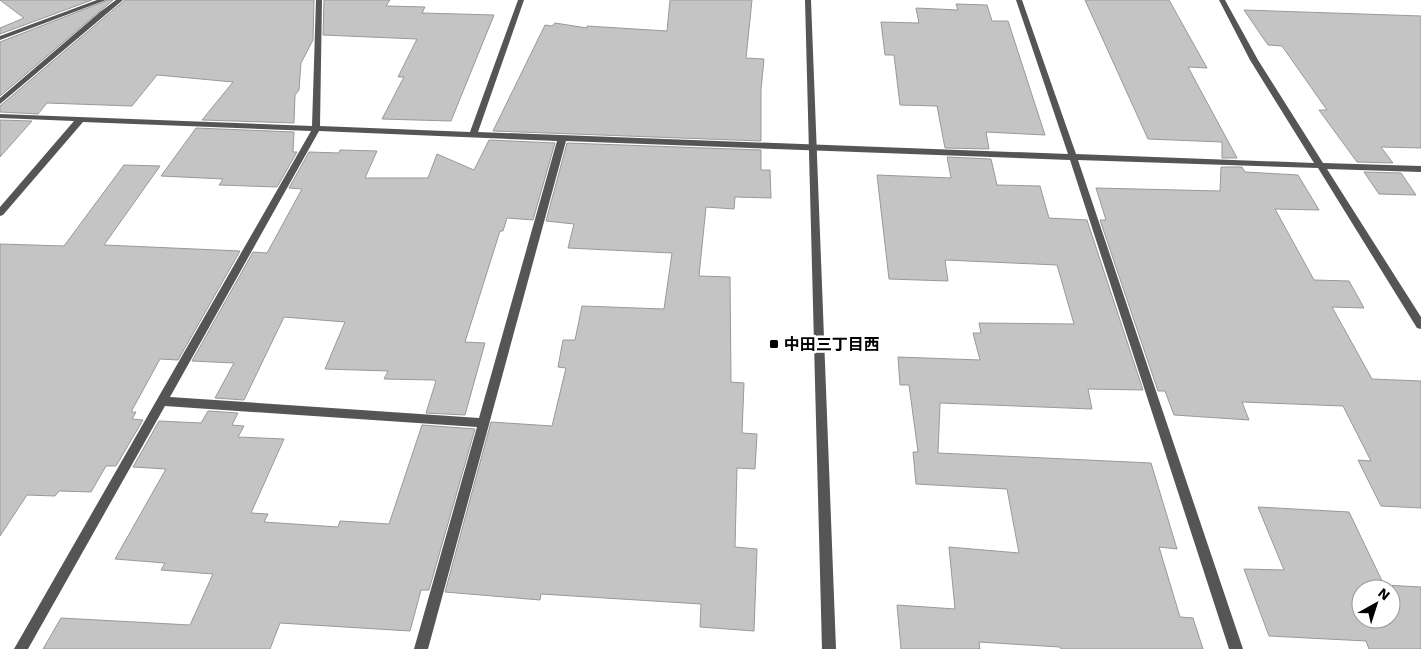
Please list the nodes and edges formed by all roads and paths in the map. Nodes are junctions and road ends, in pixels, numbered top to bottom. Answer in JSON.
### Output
{"nodes":[{"id":1,"x":103,"y":0,"type":"edge"},
{"id":2,"x":120,"y":0,"type":"edge"},
{"id":3,"x":319,"y":0,"type":"edge"},
{"id":4,"x":521,"y":0,"type":"edge"},
{"id":5,"x":808,"y":0,"type":"edge"},
{"id":6,"x":1019,"y":0,"type":"edge"},
{"id":7,"x":1222,"y":0,"type":"edge"},
{"id":8,"x":0,"y":38,"type":"edge"},
{"id":9,"x":0,"y":102,"type":"edge"},
{"id":10,"x":0,"y":116,"type":"edge"},
{"id":11,"x":81,"y":119,"type":"junction"},
{"id":12,"x":316,"y":129,"type":"junction"},
{"id":13,"x":473,"y":135,"type":"junction"},
{"id":14,"x":562,"y":139,"type":"junction"},
{"id":15,"x":814,"y":148,"type":"junction"},
{"id":16,"x":1074,"y":157,"type":"junction"},
{"id":17,"x":1319,"y":165,"type":"junction"},
{"id":18,"x":1421,"y":169,"type":"edge"},
{"id":19,"x":0,"y":214,"type":"edge"},
{"id":20,"x":1421,"y":325,"type":"edge"},
{"id":21,"x":161,"y":401,"type":"junction"},
{"id":22,"x":483,"y":423,"type":"junction"},
{"id":23,"x":21,"y":649,"type":"edge"},
{"id":24,"x":420,"y":649,"type":"edge"},
{"id":25,"x":829,"y":649,"type":"edge"},
{"id":26,"x":1236,"y":649,"type":"edge"}],
"edges":[{"from":1,"to":8,"type":"street"},
{"from":2,"to":9,"type":"street"},
{"from":3,"to":12,"type":"street"},
{"from":4,"to":13,"type":"street"},
{"from":5,"to":15,"type":"street"},
{"from":6,"to":16,"type":"street"},
{"from":7,"to":17,"type":"street"},
{"from":10,"to":11,"type":"street"},
{"from":11,"to":12,"type":"street"},
{"from":11,"to":19,"type":"street"},
{"from":12,"to":13,"type":"street"},
{"from":12,"to":21,"type":"street"},
{"from":13,"to":14,"type":"street"},
{"from":14,"to":15,"type":"street"},
{"from":14,"to":22,"type":"street"},
{"from":15,"to":16,"type":"street"},
{"from":15,"to":25,"type":"street"},
{"from":16,"to":17,"type":"street"},
{"from":16,"to":26,"type":"street"},
{"from":17,"to":18,"type":"street"},
{"from":17,"to":20,"type":"street"},
{"from":21,"to":22,"type":"street"},
{"from":21,"to":23,"type":"street"},
{"from":22,"to":24,"type":"street"}]}
